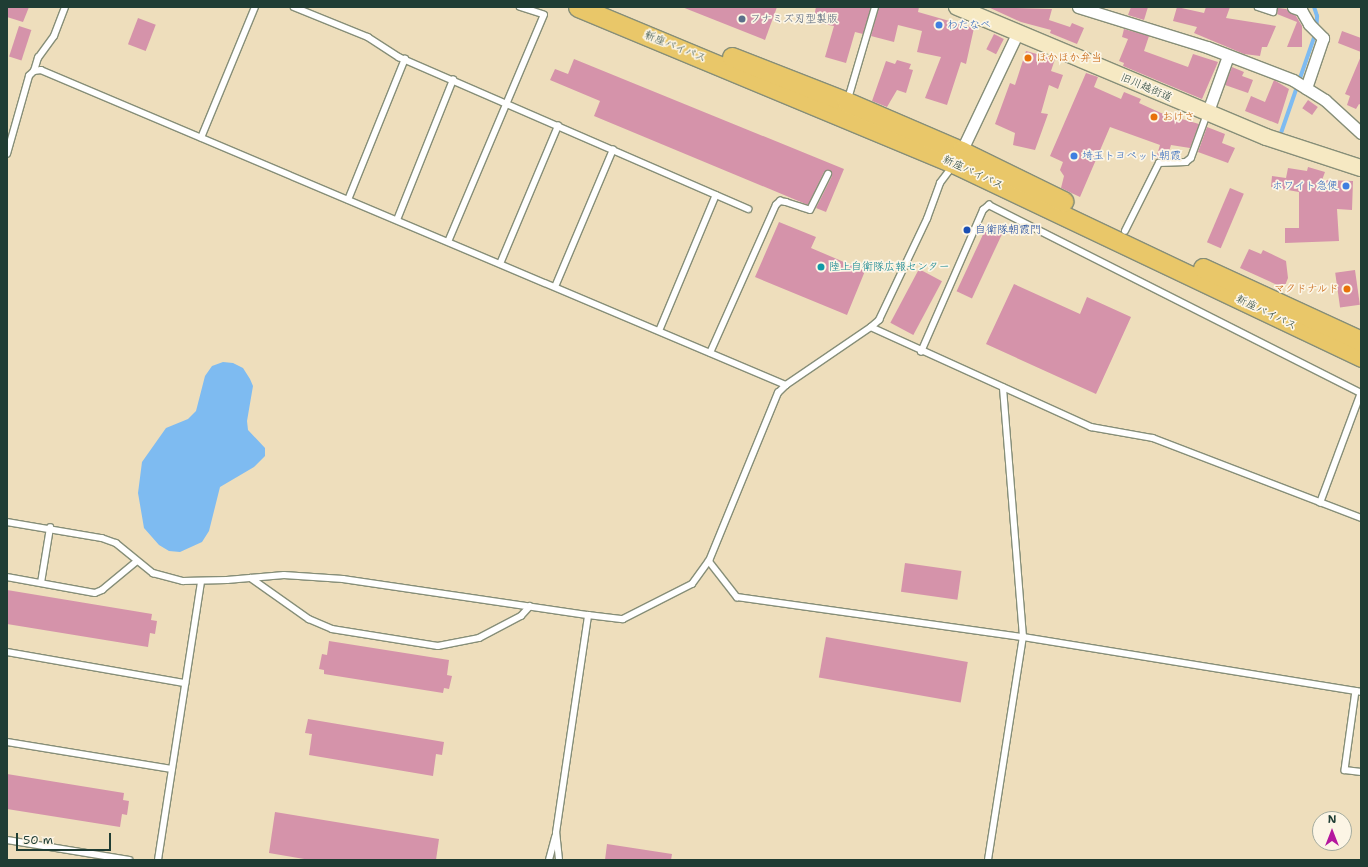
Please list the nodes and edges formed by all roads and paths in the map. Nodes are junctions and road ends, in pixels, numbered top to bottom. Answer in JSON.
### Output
{"nodes":[{"id":1,"x":65,"y":7,"type":"edge"},
{"id":2,"x":254,"y":7,"type":"edge"},
{"id":3,"x":294,"y":7,"type":"edge"},
{"id":4,"x":520,"y":7,"type":"edge"},
{"id":5,"x":578,"y":7,"type":"edge"},
{"id":6,"x":608,"y":7,"type":"edge"},
{"id":7,"x":875,"y":7,"type":"edge"},
{"id":8,"x":957,"y":7,"type":"edge"},
{"id":9,"x":1078,"y":7,"type":"edge"},
{"id":10,"x":1258,"y":7,"type":"edge"},
{"id":11,"x":1274,"y":7,"type":"edge"},
{"id":12,"x":1293,"y":7,"type":"edge"},
{"id":13,"x":1017,"y":34,"type":"junction"},
{"id":14,"x":1228,"y":56,"type":"junction"},
{"id":15,"x":405,"y":59,"type":"junction"},
{"id":16,"x":34,"y":71,"type":"junction"},
{"id":17,"x":453,"y":80,"type":"junction"},
{"id":18,"x":1300,"y":85,"type":"junction"},
{"id":19,"x":847,"y":102,"type":"junction"},
{"id":20,"x":507,"y":104,"type":"junction"},
{"id":21,"x":1207,"y":114,"type":"junction"},
{"id":22,"x":558,"y":126,"type":"junction"},
{"id":23,"x":1359,"y":128,"type":"edge"},
{"id":24,"x":201,"y":138,"type":"junction"},
{"id":25,"x":613,"y":150,"type":"junction"},
{"id":26,"x":7,"y":154,"type":"edge"},
{"id":27,"x":958,"y":158,"type":"junction"},
{"id":28,"x":1361,"y":168,"type":"edge"},
{"id":29,"x":828,"y":174,"type":"dead end"},
{"id":30,"x":716,"y":195,"type":"junction"},
{"id":31,"x":348,"y":200,"type":"junction"},
{"id":32,"x":748,"y":209,"type":"dead end"},
{"id":33,"x":397,"y":220,"type":"junction"},
{"id":34,"x":1125,"y":231,"type":"junction"},
{"id":35,"x":448,"y":242,"type":"junction"},
{"id":36,"x":500,"y":264,"type":"junction"},
{"id":37,"x":556,"y":287,"type":"junction"},
{"id":38,"x":872,"y":327,"type":"junction"},
{"id":39,"x":659,"y":331,"type":"junction"},
{"id":40,"x":1361,"y":341,"type":"edge"},
{"id":41,"x":921,"y":352,"type":"junction"},
{"id":42,"x":710,"y":353,"type":"junction"},
{"id":43,"x":1361,"y":357,"type":"edge"},
{"id":44,"x":786,"y":385,"type":"junction"},
{"id":45,"x":1003,"y":388,"type":"junction"},
{"id":46,"x":1361,"y":393,"type":"edge"},
{"id":47,"x":1320,"y":503,"type":"junction"},
{"id":48,"x":1361,"y":518,"type":"edge"},
{"id":49,"x":7,"y":522,"type":"edge"},
{"id":50,"x":50,"y":528,"type":"junction"},
{"id":51,"x":137,"y":561,"type":"junction"},
{"id":52,"x":709,"y":561,"type":"junction"},
{"id":53,"x":7,"y":577,"type":"edge"},
{"id":54,"x":251,"y":578,"type":"junction"},
{"id":55,"x":201,"y":582,"type":"junction"},
{"id":56,"x":41,"y":584,"type":"junction"},
{"id":57,"x":530,"y":606,"type":"junction"},
{"id":58,"x":588,"y":615,"type":"junction"},
{"id":59,"x":1023,"y":637,"type":"junction"},
{"id":60,"x":7,"y":652,"type":"edge"},
{"id":61,"x":186,"y":682,"type":"junction"},
{"id":62,"x":1359,"y":691,"type":"edge"},
{"id":63,"x":7,"y":742,"type":"edge"},
{"id":64,"x":172,"y":769,"type":"junction"},
{"id":65,"x":1361,"y":772,"type":"edge"},
{"id":66,"x":556,"y":833,"type":"junction"},
{"id":67,"x":7,"y":840,"type":"edge"},
{"id":68,"x":129,"y":860,"type":"edge"},
{"id":69,"x":158,"y":860,"type":"edge"},
{"id":70,"x":549,"y":860,"type":"edge"},
{"id":71,"x":559,"y":860,"type":"edge"},
{"id":72,"x":988,"y":860,"type":"edge"}],
"edges":[{"from":1,"to":16,"type":"lane"},
{"from":2,"to":24,"type":"lane"},
{"from":3,"to":15,"type":"lane"},
{"from":4,"to":20,"type":"lane"},
{"from":5,"to":27,"type":"highway","name":"新座バイパス"},
{"from":6,"to":19,"type":"highway","name":"新座バイパス"},
{"from":7,"to":19,"type":"lane"},
{"from":8,"to":13,"type":"main road","name":"旧川越街道"},
{"from":9,"to":14,"type":"street"},
{"from":10,"to":11,"type":"lane"},
{"from":12,"to":18,"type":"street"},
{"from":13,"to":21,"type":"main road","name":"旧川越街道"},
{"from":13,"to":27,"type":"street"},
{"from":14,"to":18,"type":"street"},
{"from":14,"to":21,"type":"street"},
{"from":15,"to":17,"type":"lane"},
{"from":15,"to":31,"type":"lane"},
{"from":16,"to":24,"type":"lane"},
{"from":16,"to":26,"type":"lane"},
{"from":17,"to":20,"type":"lane"},
{"from":17,"to":33,"type":"lane"},
{"from":18,"to":23,"type":"street"},
{"from":19,"to":27,"type":"highway","name":"新座バイパス"},
{"from":20,"to":22,"type":"lane"},
{"from":20,"to":35,"type":"lane"},
{"from":21,"to":28,"type":"main road","name":"旧川越街道"},
{"from":21,"to":34,"type":"lane"},
{"from":22,"to":25,"type":"lane"},
{"from":22,"to":36,"type":"lane"},
{"from":24,"to":31,"type":"lane"},
{"from":25,"to":30,"type":"lane"},
{"from":25,"to":37,"type":"lane"},
{"from":27,"to":34,"type":"highway","name":"新座バイパス"},
{"from":27,"to":38,"type":"lane"},
{"from":27,"to":43,"type":"highway","name":"新座バイパス"},
{"from":29,"to":42,"type":"lane"},
{"from":30,"to":32,"type":"lane"},
{"from":30,"to":39,"type":"lane"},
{"from":31,"to":33,"type":"lane"},
{"from":33,"to":35,"type":"lane"},
{"from":34,"to":40,"type":"highway","name":"新座バイパス"},
{"from":35,"to":36,"type":"lane"},
{"from":36,"to":37,"type":"lane"},
{"from":37,"to":39,"type":"lane"},
{"from":38,"to":41,"type":"lane"},
{"from":38,"to":44,"type":"lane"},
{"from":39,"to":42,"type":"lane"},
{"from":41,"to":45,"type":"lane"},
{"from":41,"to":46,"type":"lane"},
{"from":42,"to":44,"type":"lane"},
{"from":44,"to":52,"type":"lane"},
{"from":45,"to":47,"type":"lane"},
{"from":45,"to":59,"type":"lane"},
{"from":46,"to":47,"type":"lane"},
{"from":47,"to":48,"type":"lane"},
{"from":49,"to":50,"type":"lane"},
{"from":50,"to":51,"type":"lane"},
{"from":50,"to":56,"type":"lane"},
{"from":51,"to":55,"type":"lane"},
{"from":51,"to":56,"type":"lane"},
{"from":52,"to":58,"type":"lane"},
{"from":52,"to":59,"type":"lane"},
{"from":53,"to":56,"type":"lane"},
{"from":54,"to":55,"type":"lane"},
{"from":54,"to":57,"type":"lane"},
{"from":54,"to":57,"type":"lane"},
{"from":55,"to":61,"type":"lane"},
{"from":57,"to":58,"type":"lane"},
{"from":58,"to":66,"type":"lane"},
{"from":59,"to":62,"type":"lane"},
{"from":59,"to":72,"type":"lane"},
{"from":60,"to":61,"type":"lane"},
{"from":61,"to":64,"type":"lane"},
{"from":62,"to":65,"type":"lane"},
{"from":63,"to":64,"type":"lane"},
{"from":64,"to":69,"type":"lane"},
{"from":66,"to":70,"type":"lane"},
{"from":66,"to":71,"type":"lane"},
{"from":67,"to":68,"type":"lane"}]}
